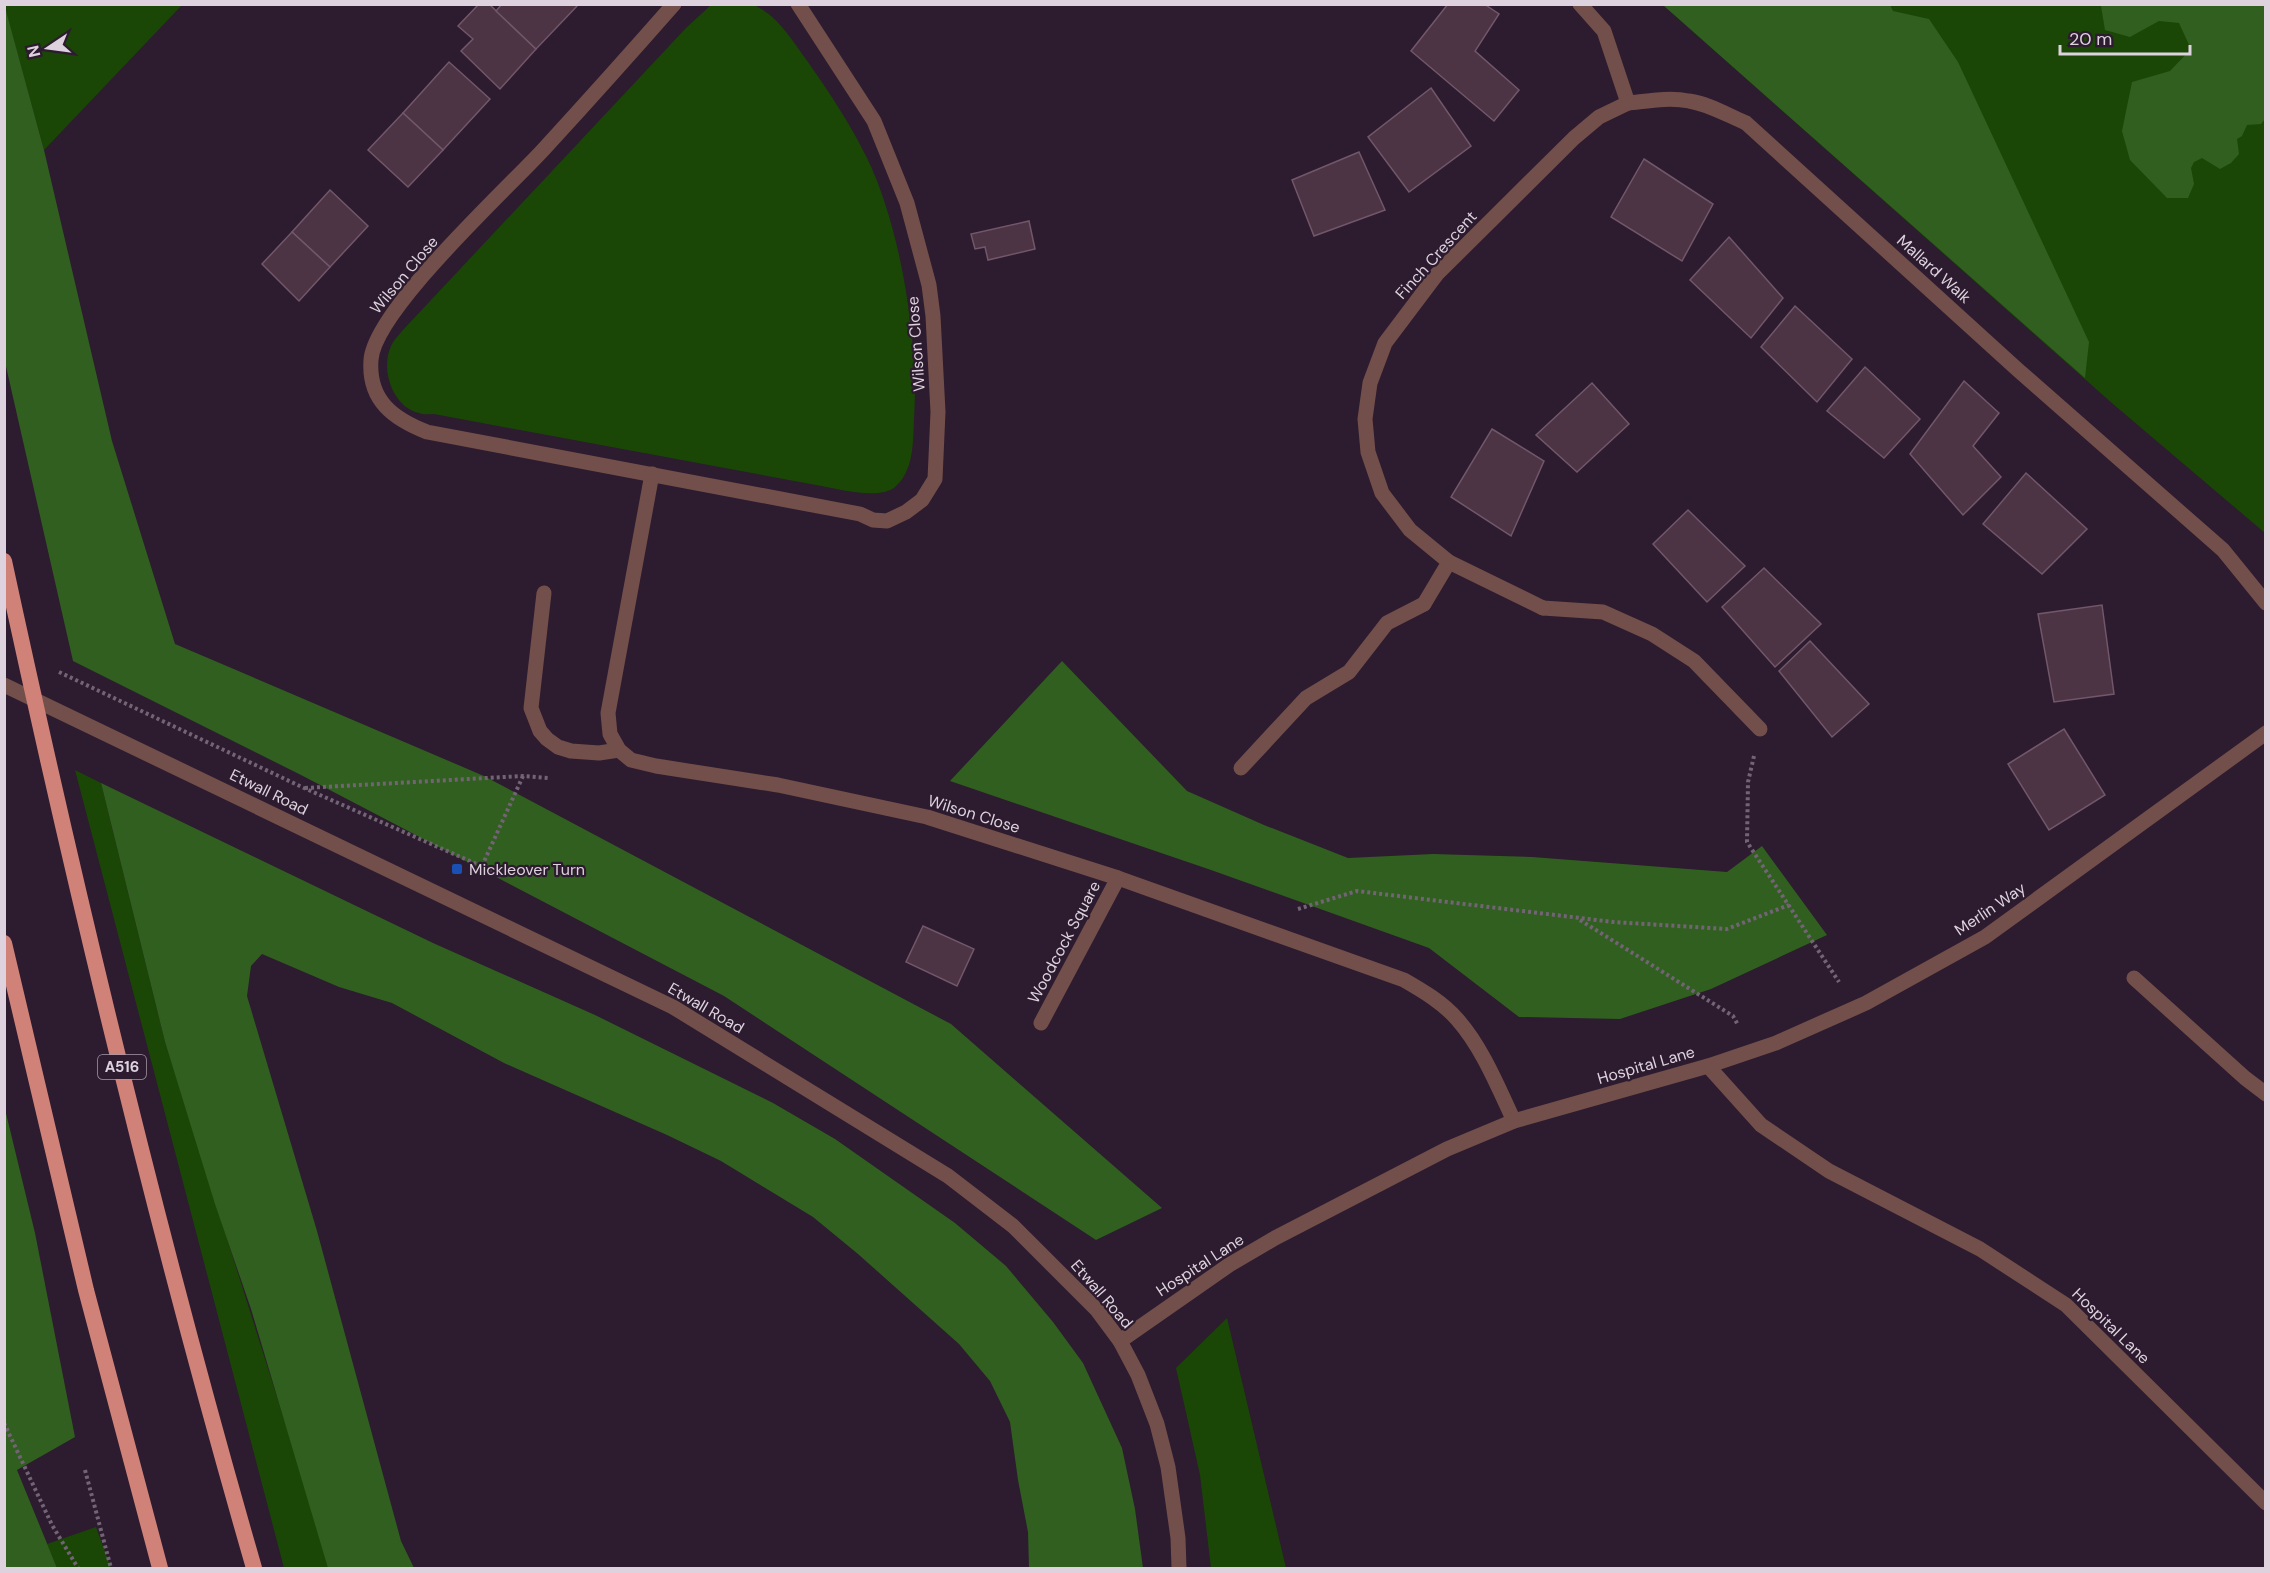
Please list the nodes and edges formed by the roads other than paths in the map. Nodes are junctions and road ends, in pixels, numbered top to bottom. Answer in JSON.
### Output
{"nodes":[{"id":1,"x":674,"y":4,"type":"edge"},
{"id":2,"x":798,"y":4,"type":"edge"},
{"id":3,"x":1580,"y":4,"type":"edge"},
{"id":4,"x":1628,"y":103,"type":"junction"},
{"id":5,"x":652,"y":474,"type":"junction"},
{"id":6,"x":4,"y":561,"type":"edge"},
{"id":7,"x":1449,"y":562,"type":"junction"},
{"id":8,"x":544,"y":593,"type":"dead end"},
{"id":9,"x":2265,"y":603,"type":"edge"},
{"id":10,"x":4,"y":685,"type":"edge"},
{"id":11,"x":1760,"y":729,"type":"road end"},
{"id":12,"x":2265,"y":733,"type":"edge"},
{"id":13,"x":619,"y":750,"type":"junction"},
{"id":14,"x":1241,"y":768,"type":"dead end"},
{"id":15,"x":1118,"y":878,"type":"junction"},
{"id":16,"x":4,"y":943,"type":"edge"},
{"id":17,"x":2134,"y":978,"type":"dead end"},
{"id":18,"x":1041,"y":1023,"type":"dead end"},
{"id":19,"x":1708,"y":1066,"type":"junction"},
{"id":20,"x":2265,"y":1094,"type":"edge"},
{"id":21,"x":1514,"y":1121,"type":"junction"},
{"id":22,"x":1120,"y":1341,"type":"junction"},
{"id":23,"x":2265,"y":1503,"type":"edge"},
{"id":24,"x":160,"y":1569,"type":"edge"},
{"id":25,"x":254,"y":1569,"type":"edge"},
{"id":26,"x":1179,"y":1569,"type":"edge"}],
"edges":[{"from":1,"to":5,"type":"street","name":"Wilson Close"},
{"from":2,"to":5,"type":"street","name":"Wilson Close"},
{"from":3,"to":4,"type":"street"},
{"from":4,"to":7,"type":"street","name":"Finch Crescent"},
{"from":4,"to":9,"type":"street","name":"Mallard Walk"},
{"from":5,"to":13,"type":"street"},
{"from":6,"to":25,"type":"highway","number":"A516"},
{"from":7,"to":11,"type":"street","name":"Finch Crescent"},
{"from":7,"to":14,"type":"street"},
{"from":8,"to":13,"type":"street"},
{"from":10,"to":22,"type":"street","name":"Etwall Road"},
{"from":12,"to":19,"type":"street","name":"Merlin Way"},
{"from":13,"to":15,"type":"street","name":"Wilson Close"},
{"from":15,"to":18,"type":"street","name":"Woodcock Square"},
{"from":15,"to":21,"type":"street","name":"Wilson Close"},
{"from":16,"to":24,"type":"highway"},
{"from":17,"to":20,"type":"street"},
{"from":19,"to":21,"type":"street","name":"Hospital Lane"},
{"from":19,"to":23,"type":"street","name":"Hospital Lane"},
{"from":21,"to":22,"type":"street","name":"Hospital Lane"},
{"from":22,"to":26,"type":"street","name":"Etwall Road"}]}
